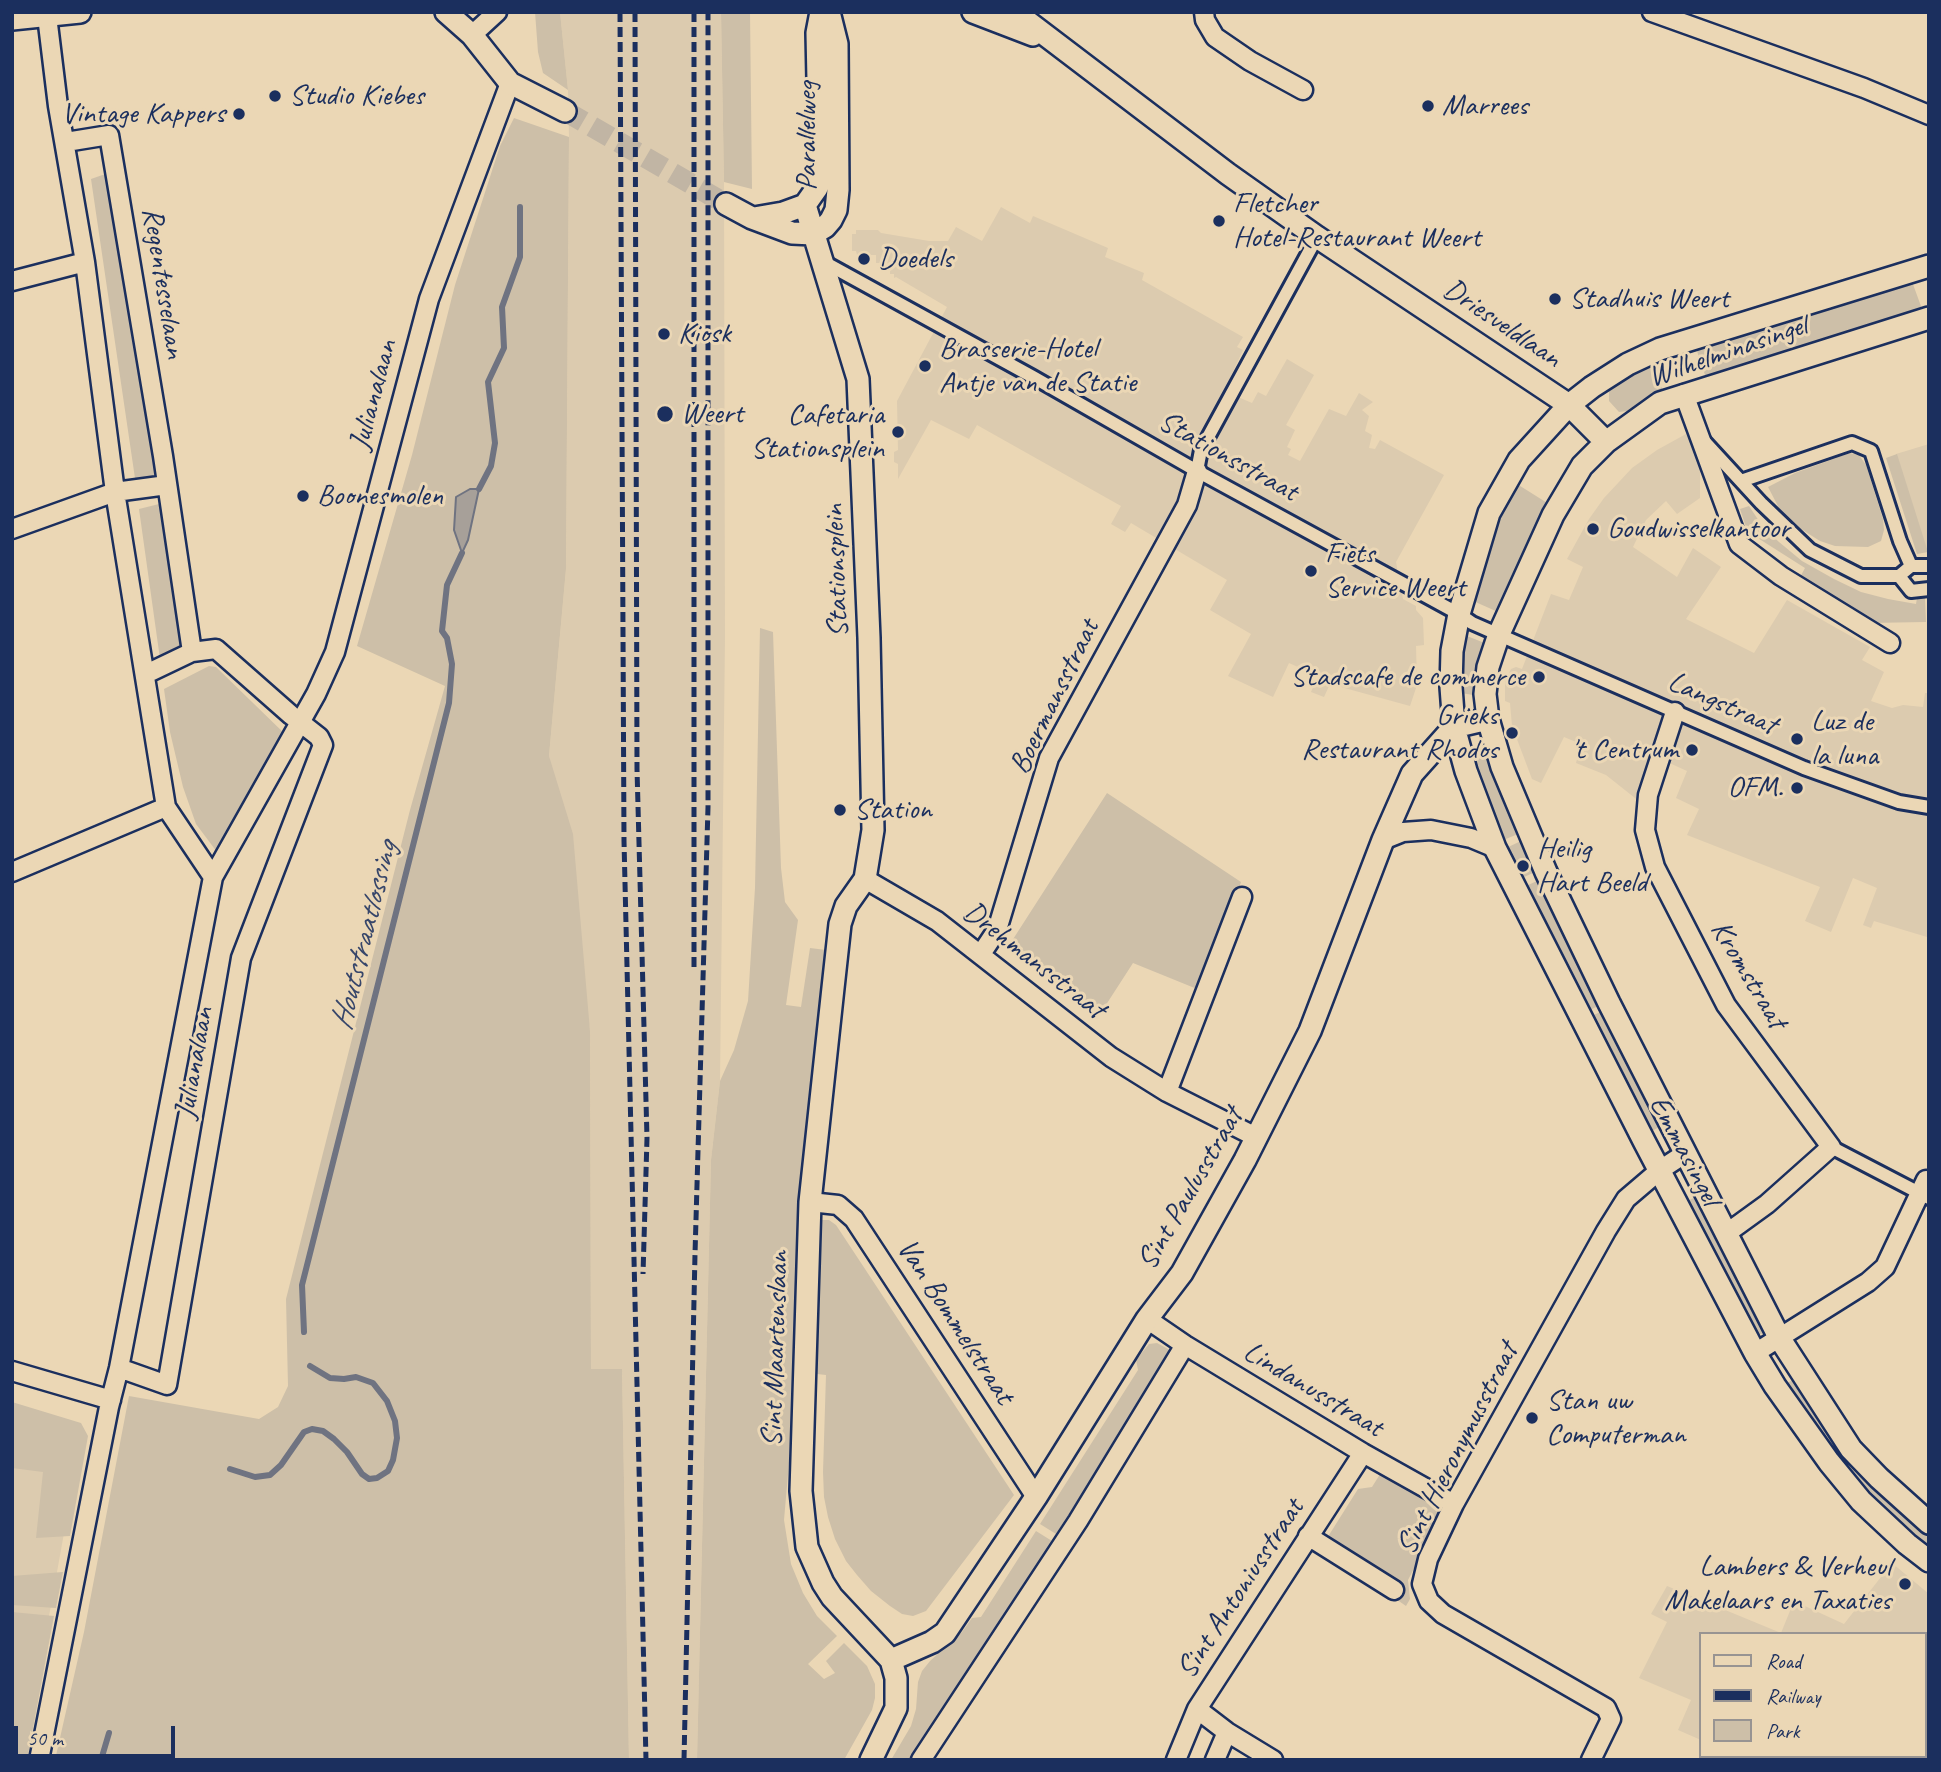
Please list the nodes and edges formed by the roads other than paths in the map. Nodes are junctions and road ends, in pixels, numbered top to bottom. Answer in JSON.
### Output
{"nodes":[{"id":1,"x":80,"y":12,"type":"edge"},
{"id":2,"x":446,"y":12,"type":"edge"},
{"id":3,"x":462,"y":12,"type":"edge"},
{"id":4,"x":497,"y":12,"type":"edge"},
{"id":5,"x":821,"y":12,"type":"edge"},
{"id":6,"x":829,"y":12,"type":"edge"},
{"id":7,"x":973,"y":12,"type":"edge"},
{"id":8,"x":1015,"y":12,"type":"edge"},
{"id":9,"x":1204,"y":12,"type":"edge"},
{"id":10,"x":1653,"y":12,"type":"edge"},
{"id":11,"x":47,"y":16,"type":"junction"},
{"id":12,"x":12,"y":19,"type":"edge"},
{"id":13,"x":472,"y":35,"type":"junction"},
{"id":14,"x":1051,"y":41,"type":"junction"},
{"id":15,"x":510,"y":83,"type":"junction"},
{"id":16,"x":1303,"y":90,"type":"dead end"},
{"id":17,"x":565,"y":111,"type":"tunnel mouth"},
{"id":18,"x":1929,"y":115,"type":"edge"},
{"id":19,"x":65,"y":142,"type":"junction"},
{"id":20,"x":726,"y":204,"type":"tunnel mouth"},
{"id":21,"x":805,"y":205,"type":"junction"},
{"id":22,"x":752,"y":218,"type":"junction"},
{"id":23,"x":813,"y":234,"type":"junction"},
{"id":24,"x":1317,"y":237,"type":"junction"},
{"id":25,"x":822,"y":261,"type":"junction"},
{"id":26,"x":85,"y":262,"type":"junction"},
{"id":27,"x":1929,"y":266,"type":"edge"},
{"id":28,"x":12,"y":281,"type":"edge"},
{"id":29,"x":1929,"y":317,"type":"edge"},
{"id":30,"x":1684,"y":394,"type":"junction"},
{"id":31,"x":1569,"y":405,"type":"junction"},
{"id":32,"x":1697,"y":433,"type":"junction"},
{"id":33,"x":1606,"y":442,"type":"junction"},
{"id":34,"x":1197,"y":471,"type":"junction"},
{"id":35,"x":1741,"y":481,"type":"junction"},
{"id":36,"x":167,"y":485,"type":"junction"},
{"id":37,"x":116,"y":492,"type":"junction"},
{"id":38,"x":12,"y":529,"type":"edge"},
{"id":39,"x":1910,"y":566,"type":"junction"},
{"id":40,"x":1929,"y":566,"type":"edge"},
{"id":41,"x":1899,"y":576,"type":"junction"},
{"id":42,"x":1929,"y":589,"type":"edge"},
{"id":43,"x":1459,"y":614,"type":"junction"},
{"id":44,"x":1499,"y":634,"type":"junction"},
{"id":45,"x":1890,"y":643,"type":"dead end"},
{"id":46,"x":192,"y":652,"type":"junction"},
{"id":47,"x":146,"y":674,"type":"junction"},
{"id":48,"x":1675,"y":712,"type":"junction"},
{"id":49,"x":1488,"y":719,"type":"junction"},
{"id":50,"x":300,"y":723,"type":"junction"},
{"id":51,"x":1454,"y":727,"type":"junction"},
{"id":52,"x":166,"y":807,"type":"junction"},
{"id":53,"x":1929,"y":807,"type":"edge"},
{"id":54,"x":1383,"y":840,"type":"junction"},
{"id":55,"x":1495,"y":848,"type":"junction"},
{"id":56,"x":12,"y":872,"type":"edge"},
{"id":57,"x":213,"y":877,"type":"junction"},
{"id":58,"x":865,"y":878,"type":"junction"},
{"id":59,"x":1242,"y":897,"type":"dead end"},
{"id":60,"x":846,"y":906,"type":"joint"},
{"id":61,"x":981,"y":954,"type":"junction"},
{"id":62,"x":1167,"y":1092,"type":"junction"},
{"id":63,"x":1256,"y":1138,"type":"junction"},
{"id":64,"x":1830,"y":1147,"type":"junction"},
{"id":65,"x":1686,"y":1153,"type":"junction"},
{"id":66,"x":1660,"y":1170,"type":"junction"},
{"id":67,"x":1925,"y":1191,"type":"edge"},
{"id":68,"x":810,"y":1202,"type":"junction"},
{"id":69,"x":1727,"y":1233,"type":"junction"},
{"id":70,"x":1147,"y":1319,"type":"junction"},
{"id":71,"x":1780,"y":1339,"type":"junction"},
{"id":72,"x":1185,"y":1345,"type":"junction"},
{"id":73,"x":1755,"y":1353,"type":"junction"},
{"id":74,"x":119,"y":1368,"type":"junction"},
{"id":75,"x":12,"y":1371,"type":"edge"},
{"id":76,"x":111,"y":1400,"type":"junction"},
{"id":77,"x":1363,"y":1454,"type":"junction"},
{"id":78,"x":1036,"y":1497,"type":"junction"},
{"id":79,"x":1454,"y":1504,"type":"junction"},
{"id":80,"x":1929,"y":1523,"type":"edge"},
{"id":81,"x":1308,"y":1536,"type":"junction"},
{"id":82,"x":1929,"y":1561,"type":"edge"},
{"id":83,"x":1394,"y":1590,"type":"dead end"},
{"id":84,"x":891,"y":1660,"type":"junction"},
{"id":85,"x":1196,"y":1709,"type":"junction"},
{"id":86,"x":1227,"y":1732,"type":"junction"},
{"id":87,"x":39,"y":1760,"type":"edge"},
{"id":88,"x":871,"y":1760,"type":"edge"},
{"id":89,"x":920,"y":1760,"type":"edge"},
{"id":90,"x":1176,"y":1760,"type":"edge"},
{"id":91,"x":1215,"y":1760,"type":"edge"},
{"id":92,"x":1273,"y":1760,"type":"edge"},
{"id":93,"x":1591,"y":1760,"type":"edge"}],
"edges":[{"from":1,"to":11,"type":"street"},
{"from":2,"to":13,"type":"street"},
{"from":3,"to":13,"type":"street"},
{"from":4,"to":13,"type":"street"},
{"from":5,"to":21,"type":"street","name":"Parallelweg"},
{"from":6,"to":23,"type":"street","name":"Parallelweg"},
{"from":7,"to":14,"type":"street","name":"Driesveldlaan"},
{"from":8,"to":14,"type":"street","name":"Driesveldlaan"},
{"from":9,"to":16,"type":"street"},
{"from":10,"to":18,"type":"street"},
{"from":11,"to":12,"type":"street"},
{"from":11,"to":19,"type":"street"},
{"from":13,"to":15,"type":"street"},
{"from":14,"to":24,"type":"street","name":"Driesveldlaan"},
{"from":15,"to":17,"type":"street"},
{"from":15,"to":50,"type":"street","name":"Julianalaan"},
{"from":19,"to":26,"type":"street"},
{"from":19,"to":36,"type":"street","name":"Regentesselaan"},
{"from":20,"to":22,"type":"street"},
{"from":21,"to":22,"type":"street"},
{"from":21,"to":23,"type":"street","name":"Parallelweg"},
{"from":22,"to":23,"type":"street"},
{"from":23,"to":25,"type":"street","name":"Stationsplein"},
{"from":24,"to":31,"type":"street","name":"Driesveldlaan"},
{"from":24,"to":34,"type":"street"},
{"from":25,"to":34,"type":"street","name":"Stationsstraat"},
{"from":25,"to":58,"type":"street","name":"Stationsplein"},
{"from":26,"to":28,"type":"street"},
{"from":26,"to":37,"type":"street"},
{"from":27,"to":31,"type":"street","name":"Wilhelminasingel"},
{"from":29,"to":30,"type":"street","name":"Wilhelminasingel"},
{"from":30,"to":32,"type":"street"},
{"from":30,"to":33,"type":"street","name":"Wilhelminasingel"},
{"from":31,"to":33,"type":"street","name":"Driesveldlaan"},
{"from":31,"to":43,"type":"street","name":"Wilhelminasingel"},
{"from":32,"to":35,"type":"street"},
{"from":32,"to":45,"type":"street"},
{"from":33,"to":44,"type":"street","name":"Wilhelminasingel"},
{"from":34,"to":43,"type":"street","name":"Stationsstraat"},
{"from":34,"to":61,"type":"street","name":"Boermansstraat"},
{"from":35,"to":39,"type":"street"},
{"from":35,"to":41,"type":"street"},
{"from":36,"to":37,"type":"street"},
{"from":36,"to":46,"type":"street","name":"Regentesselaan"},
{"from":37,"to":38,"type":"street"},
{"from":37,"to":47,"type":"street"},
{"from":39,"to":40,"type":"street"},
{"from":39,"to":41,"type":"street"},
{"from":41,"to":42,"type":"street"},
{"from":43,"to":44,"type":"street","name":"Stationsstraat"},
{"from":43,"to":51,"type":"street","name":"Wilhelminasingel"},
{"from":44,"to":48,"type":"street","name":"Langstraat"},
{"from":44,"to":49,"type":"street","name":"Emmasingel"},
{"from":46,"to":47,"type":"street"},
{"from":46,"to":50,"type":"street"},
{"from":47,"to":52,"type":"street"},
{"from":48,"to":53,"type":"street","name":"Langstraat"},
{"from":48,"to":64,"type":"street","name":"Kromstraat"},
{"from":49,"to":51,"type":"street"},
{"from":49,"to":65,"type":"street","name":"Emmasingel"},
{"from":50,"to":57,"type":"street","name":"Julianalaan"},
{"from":50,"to":74,"type":"street","name":"Julianalaan"},
{"from":51,"to":54,"type":"street","name":"Sint Paulusstraat"},
{"from":51,"to":55,"type":"street","name":"Emmasingel"},
{"from":52,"to":56,"type":"street"},
{"from":52,"to":57,"type":"street"},
{"from":54,"to":55,"type":"street"},
{"from":54,"to":63,"type":"street","name":"Sint Paulusstraat"},
{"from":55,"to":66,"type":"street","name":"Emmasingel"},
{"from":57,"to":74,"type":"street","name":"Julianalaan"},
{"from":58,"to":60,"type":"street","name":"Stationsplein"},
{"from":58,"to":61,"type":"street","name":"Drehmansstraat"},
{"from":59,"to":62,"type":"street"},
{"from":60,"to":68,"type":"street","name":"Sint Maartenslaan"},
{"from":61,"to":62,"type":"street","name":"Drehmansstraat"},
{"from":62,"to":63,"type":"street","name":"Drehmansstraat"},
{"from":63,"to":70,"type":"street","name":"Sint Paulusstraat"},
{"from":64,"to":67,"type":"street","name":"Kromstraat"},
{"from":64,"to":69,"type":"street"},
{"from":65,"to":66,"type":"street","name":"Sint Hieronymusstraat"},
{"from":65,"to":69,"type":"street","name":"Emmasingel"},
{"from":66,"to":73,"type":"street","name":"Emmasingel"},
{"from":66,"to":79,"type":"street","name":"Sint Hieronymusstraat"},
{"from":67,"to":71,"type":"street"},
{"from":68,"to":78,"type":"street","name":"Van Bommelstraat"},
{"from":68,"to":84,"type":"street","name":"Sint Maartenslaan"},
{"from":69,"to":71,"type":"street","name":"Emmasingel"},
{"from":70,"to":72,"type":"street","name":"Lindanusstraat"},
{"from":70,"to":78,"type":"street","name":"Sint Paulusstraat"},
{"from":71,"to":73,"type":"street"},
{"from":71,"to":80,"type":"street","name":"Emmasingel"},
{"from":72,"to":77,"type":"street","name":"Lindanusstraat"},
{"from":72,"to":89,"type":"street"},
{"from":73,"to":82,"type":"street","name":"Emmasingel"},
{"from":74,"to":76,"type":"street","name":"Julianalaan"},
{"from":75,"to":76,"type":"street"},
{"from":76,"to":87,"type":"street","name":"Julianalaan"},
{"from":77,"to":79,"type":"street","name":"Lindanusstraat"},
{"from":77,"to":81,"type":"street","name":"Sint Antoniusstraat"},
{"from":78,"to":84,"type":"street","name":"Sint Paulusstraat"},
{"from":79,"to":93,"type":"street","name":"Sint Hieronymusstraat"},
{"from":81,"to":83,"type":"street","name":"Sint Hieronymusstraat"},
{"from":81,"to":85,"type":"street","name":"Sint Antoniusstraat"},
{"from":84,"to":88,"type":"street"},
{"from":85,"to":86,"type":"street"},
{"from":85,"to":90,"type":"street","name":"Sint Antoniusstraat"},
{"from":86,"to":91,"type":"street"},
{"from":86,"to":92,"type":"street"}]}
